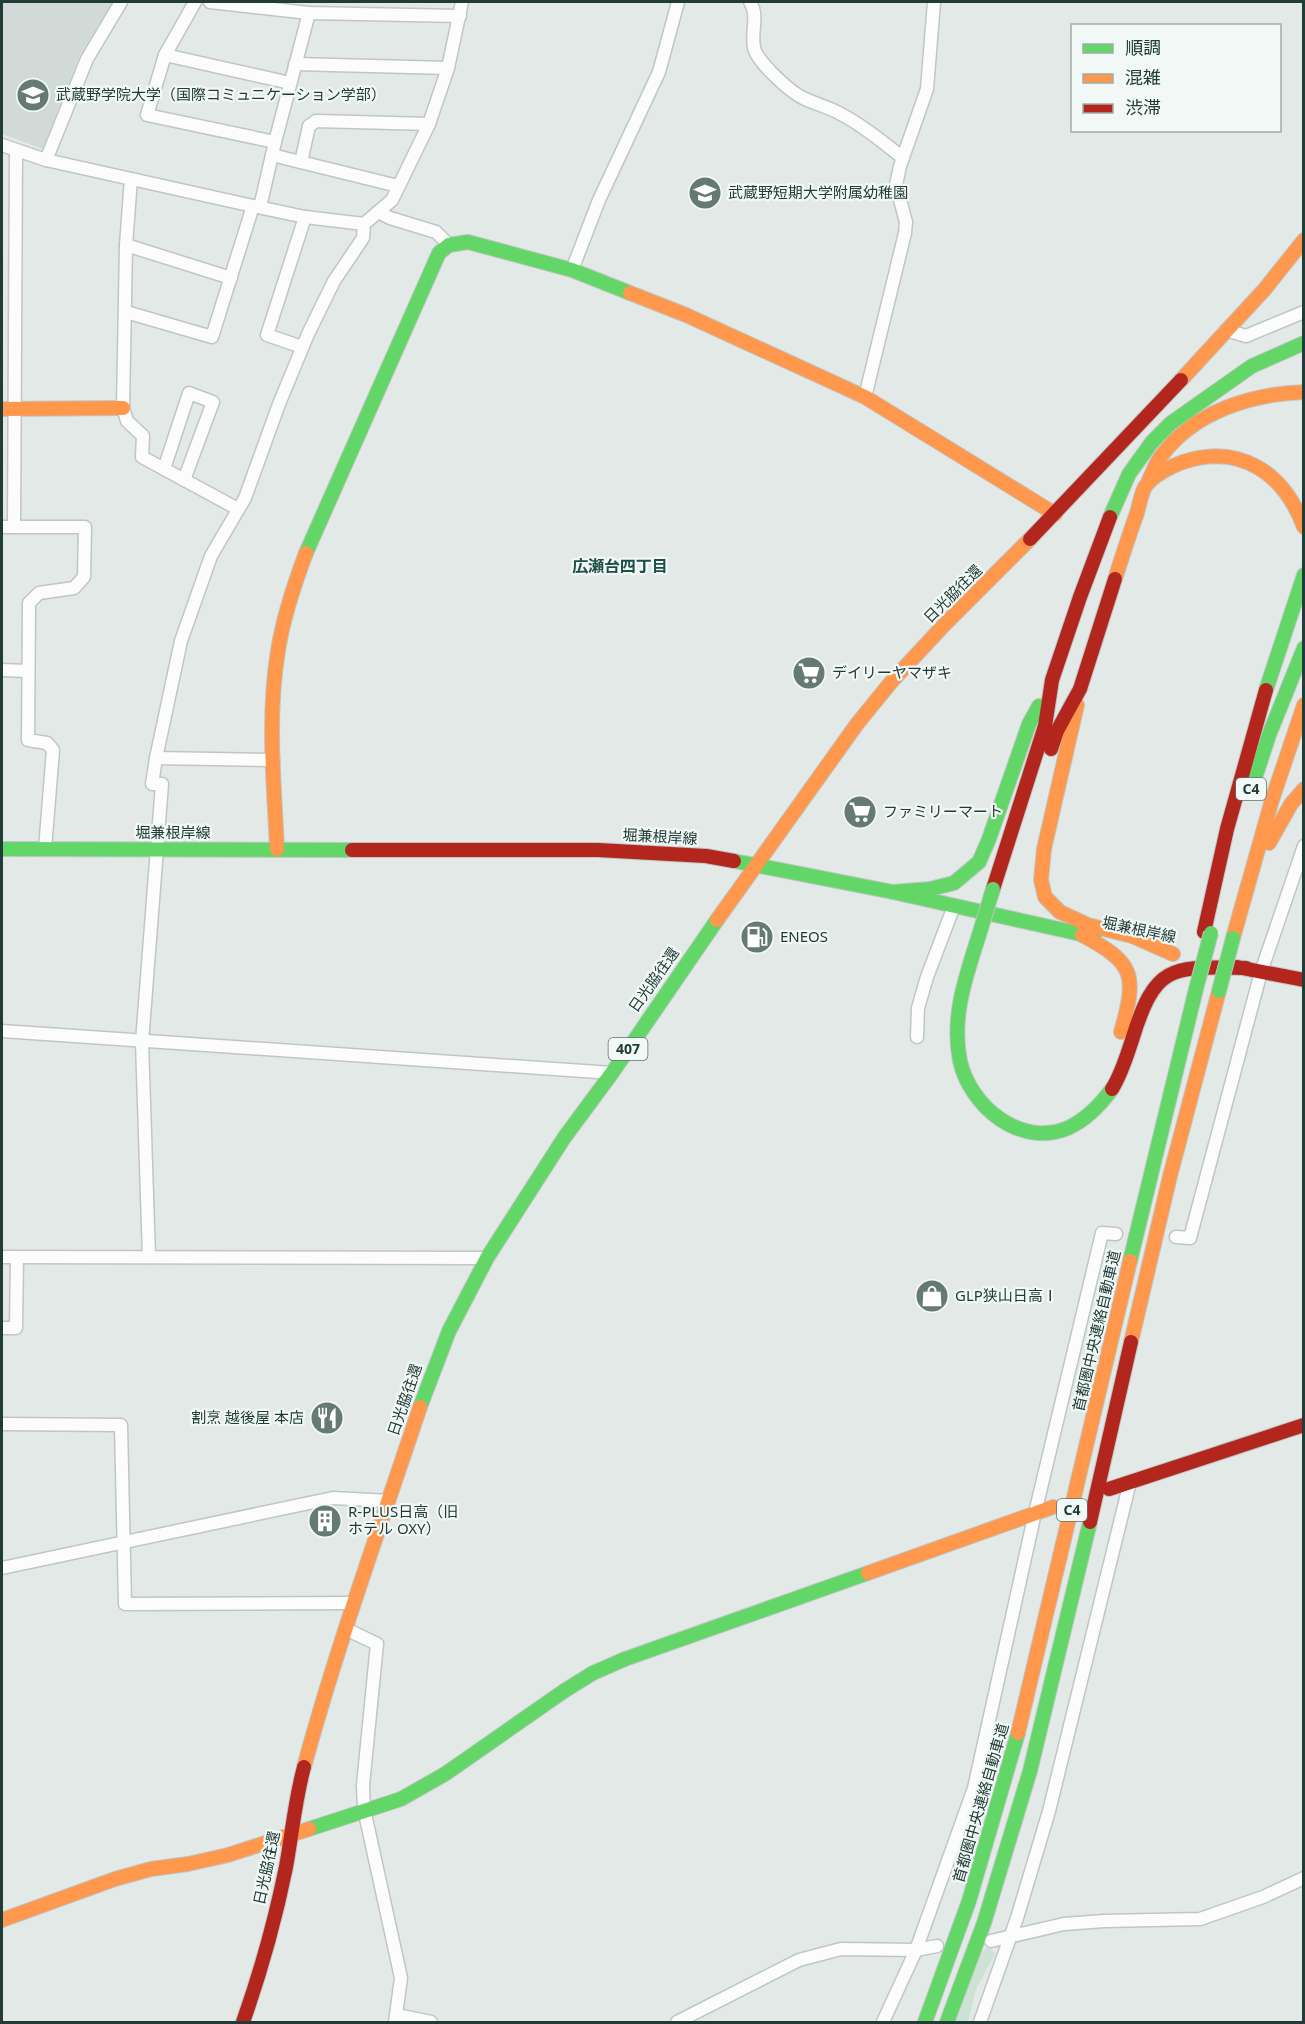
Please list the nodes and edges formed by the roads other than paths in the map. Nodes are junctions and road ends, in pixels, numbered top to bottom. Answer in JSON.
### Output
{"nodes":[{"id":1,"x":122,"y":2,"type":"edge"},
{"id":2,"x":195,"y":2,"type":"edge"},
{"id":3,"x":210,"y":2,"type":"edge"},
{"id":4,"x":462,"y":2,"type":"edge"},
{"id":5,"x":678,"y":2,"type":"edge"},
{"id":6,"x":750,"y":2,"type":"edge"},
{"id":7,"x":934,"y":2,"type":"edge"},
{"id":8,"x":309,"y":13,"type":"junction"},
{"id":9,"x":460,"y":16,"type":"junction"},
{"id":10,"x":165,"y":55,"type":"junction"},
{"id":11,"x":295,"y":64,"type":"junction"},
{"id":12,"x":448,"y":68,"type":"junction"},
{"id":13,"x":290,"y":83,"type":"junction"},
{"id":14,"x":429,"y":124,"type":"junction"},
{"id":15,"x":275,"y":142,"type":"junction"},
{"id":16,"x":2,"y":145,"type":"edge"},
{"id":17,"x":16,"y":151,"type":"junction"},
{"id":18,"x":272,"y":155,"type":"junction"},
{"id":19,"x":903,"y":158,"type":"junction"},
{"id":20,"x":45,"y":160,"type":"junction"},
{"id":21,"x":302,"y":162,"type":"junction"},
{"id":22,"x":131,"y":179,"type":"junction"},
{"id":23,"x":398,"y":186,"type":"junction"},
{"id":24,"x":256,"y":206,"type":"junction"},
{"id":25,"x":378,"y":212,"type":"junction"},
{"id":26,"x":305,"y":217,"type":"junction"},
{"id":27,"x":364,"y":224,"type":"junction"},
{"id":28,"x":1304,"y":240,"type":"edge"},
{"id":29,"x":126,"y":245,"type":"junction"},
{"id":30,"x":449,"y":245,"type":"junction"},
{"id":31,"x":572,"y":270,"type":"junction"},
{"id":32,"x":231,"y":278,"type":"junction"},
{"id":33,"x":126,"y":312,"type":"junction"},
{"id":34,"x":1304,"y":312,"type":"edge"},
{"id":35,"x":1226,"y":330,"type":"junction"},
{"id":36,"x":1304,"y":343,"type":"edge"},
{"id":37,"x":302,"y":347,"type":"junction"},
{"id":38,"x":1304,"y":380,"type":"edge"},
{"id":39,"x":1304,"y":392,"type":"edge"},
{"id":40,"x":865,"y":397,"type":"junction"},
{"id":41,"x":1195,"y":407,"type":"junction"},
{"id":42,"x":123,"y":408,"type":"junction"},
{"id":43,"x":8,"y":409,"type":"edge"},
{"id":44,"x":164,"y":469,"type":"junction"},
{"id":45,"x":184,"y":480,"type":"junction"},
{"id":46,"x":1145,"y":487,"type":"junction"},
{"id":47,"x":238,"y":509,"type":"junction"},
{"id":48,"x":1055,"y":514,"type":"junction"},
{"id":49,"x":8,"y":527,"type":"edge"},
{"id":50,"x":1304,"y":527,"type":"edge"},
{"id":51,"x":1304,"y":575,"type":"edge"},
{"id":52,"x":1304,"y":648,"type":"edge"},
{"id":53,"x":2,"y":670,"type":"edge"},
{"id":54,"x":27,"y":670,"type":"junction"},
{"id":55,"x":1052,"y":680,"type":"junction"},
{"id":56,"x":1080,"y":689,"type":"junction"},
{"id":57,"x":1304,"y":705,"type":"edge"},
{"id":58,"x":156,"y":758,"type":"junction"},
{"id":59,"x":273,"y":759,"type":"junction"},
{"id":60,"x":1304,"y":789,"type":"edge"},
{"id":61,"x":1304,"y":846,"type":"edge"},
{"id":62,"x":2,"y":849,"type":"edge"},
{"id":63,"x":45,"y":849,"type":"junction"},
{"id":64,"x":157,"y":849,"type":"junction"},
{"id":65,"x":277,"y":849,"type":"junction"},
{"id":66,"x":756,"y":865,"type":"junction"},
{"id":67,"x":1250,"y":878,"type":"junction"},
{"id":68,"x":999,"y":891,"type":"junction"},
{"id":69,"x":893,"y":892,"type":"junction"},
{"id":70,"x":954,"y":906,"type":"junction"},
{"id":71,"x":1208,"y":933,"type":"junction"},
{"id":72,"x":1082,"y":935,"type":"junction"},
{"id":73,"x":985,"y":937,"type":"junction"},
{"id":74,"x":1173,"y":954,"type":"junction"},
{"id":75,"x":1246,"y":968,"type":"junction"},
{"id":76,"x":1261,"y":972,"type":"junction"},
{"id":77,"x":1304,"y":980,"type":"edge"},
{"id":78,"x":2,"y":1031,"type":"edge"},
{"id":79,"x":916,"y":1037,"type":"dead end"},
{"id":80,"x":142,"y":1042,"type":"junction"},
{"id":81,"x":1107,"y":1071,"type":"dead end"},
{"id":82,"x":612,"y":1073,"type":"junction"},
{"id":83,"x":1098,"y":1084,"type":"dead end"},
{"id":84,"x":1067,"y":1113,"type":"dead end"},
{"id":85,"x":1037,"y":1118,"type":"dead end"},
{"id":86,"x":1116,"y":1234,"type":"dead end"},
{"id":87,"x":1176,"y":1238,"type":"dead end"},
{"id":88,"x":2,"y":1257,"type":"edge"},
{"id":89,"x":149,"y":1257,"type":"junction"},
{"id":90,"x":17,"y":1258,"type":"junction"},
{"id":91,"x":487,"y":1258,"type":"junction"},
{"id":92,"x":2,"y":1328,"type":"edge"},
{"id":93,"x":2,"y":1424,"type":"edge"},
{"id":94,"x":1304,"y":1425,"type":"edge"},
{"id":95,"x":1130,"y":1482,"type":"junction"},
{"id":96,"x":1109,"y":1489,"type":"dead end"},
{"id":97,"x":389,"y":1501,"type":"junction"},
{"id":98,"x":1053,"y":1507,"type":"dead end"},
{"id":99,"x":1035,"y":1513,"type":"junction"},
{"id":100,"x":123,"y":1542,"type":"junction"},
{"id":101,"x":2,"y":1568,"type":"edge"},
{"id":102,"x":354,"y":1603,"type":"junction"},
{"id":103,"x":346,"y":1629,"type":"junction"},
{"id":104,"x":364,"y":1809,"type":"junction"},
{"id":105,"x":292,"y":1834,"type":"junction"},
{"id":106,"x":1304,"y":1878,"type":"edge"},
{"id":107,"x":2,"y":1920,"type":"edge"},
{"id":108,"x":1010,"y":1938,"type":"junction"},
{"id":109,"x":991,"y":1941,"type":"dead end"},
{"id":110,"x":937,"y":1946,"type":"dead end"},
{"id":111,"x":916,"y":1950,"type":"junction"},
{"id":112,"x":396,"y":2019,"type":"edge"},
{"id":113,"x":243,"y":2022,"type":"edge"},
{"id":114,"x":432,"y":2022,"type":"edge"},
{"id":115,"x":677,"y":2022,"type":"edge"},
{"id":116,"x":883,"y":2022,"type":"edge"},
{"id":117,"x":925,"y":2022,"type":"edge"},
{"id":118,"x":947,"y":2022,"type":"edge"},
{"id":119,"x":980,"y":2022,"type":"edge"}],
"edges":[{"from":1,"to":20,"type":"street"},
{"from":2,"to":10,"type":"street"},
{"from":3,"to":8,"type":"street"},
{"from":4,"to":9,"type":"street"},
{"from":5,"to":31,"type":"street"},
{"from":6,"to":19,"type":"street"},
{"from":7,"to":19,"type":"street"},
{"from":8,"to":9,"type":"street"},
{"from":8,"to":11,"type":"street"},
{"from":9,"to":12,"type":"street"},
{"from":10,"to":13,"type":"street"},
{"from":10,"to":15,"type":"street"},
{"from":11,"to":12,"type":"street"},
{"from":11,"to":13,"type":"street"},
{"from":12,"to":14,"type":"street"},
{"from":13,"to":15,"type":"street"},
{"from":14,"to":21,"type":"street"},
{"from":14,"to":23,"type":"street"},
{"from":15,"to":18,"type":"street"},
{"from":16,"to":17,"type":"street"},
{"from":17,"to":20,"type":"street"},
{"from":17,"to":43,"type":"street"},
{"from":18,"to":21,"type":"street"},
{"from":18,"to":24,"type":"street"},
{"from":19,"to":40,"type":"street"},
{"from":20,"to":22,"type":"street"},
{"from":21,"to":23,"type":"street"},
{"from":22,"to":24,"type":"street"},
{"from":22,"to":29,"type":"street"},
{"from":23,"to":25,"type":"street"},
{"from":24,"to":26,"type":"street"},
{"from":24,"to":32,"type":"street"},
{"from":25,"to":27,"type":"street"},
{"from":25,"to":30,"type":"street"},
{"from":26,"to":27,"type":"street"},
{"from":26,"to":37,"type":"street"},
{"from":27,"to":37,"type":"street"},
{"from":28,"to":35,"type":"main road","name":"日光脇往還","number":"407"},
{"from":29,"to":32,"type":"street"},
{"from":29,"to":33,"type":"street"},
{"from":30,"to":31,"type":"main road"},
{"from":30,"to":59,"type":"main road"},
{"from":31,"to":40,"type":"main road"},
{"from":32,"to":33,"type":"street"},
{"from":33,"to":42,"type":"street"},
{"from":34,"to":35,"type":"street"},
{"from":35,"to":48,"type":"main road","name":"日光脇往還","number":"407"},
{"from":36,"to":41,"type":"main road"},
{"from":37,"to":47,"type":"street"},
{"from":38,"to":41,"type":"main road"},
{"from":39,"to":46,"type":"main road"},
{"from":40,"to":48,"type":"main road"},
{"from":41,"to":55,"type":"main road"},
{"from":42,"to":43,"type":"main road"},
{"from":42,"to":44,"type":"street"},
{"from":43,"to":49,"type":"street"},
{"from":44,"to":45,"type":"street"},
{"from":44,"to":45,"type":"street"},
{"from":45,"to":47,"type":"street"},
{"from":46,"to":50,"type":"main road"},
{"from":46,"to":56,"type":"main road"},
{"from":47,"to":58,"type":"street"},
{"from":48,"to":66,"type":"main road","name":"日光脇往還","number":"407"},
{"from":49,"to":54,"type":"street"},
{"from":51,"to":71,"type":"main road"},
{"from":52,"to":71,"type":"main road","number":"C4"},
{"from":53,"to":54,"type":"street"},
{"from":54,"to":63,"type":"street"},
{"from":55,"to":68,"type":"main road"},
{"from":55,"to":69,"type":"main road"},
{"from":56,"to":68,"type":"main road"},
{"from":56,"to":74,"type":"main road"},
{"from":57,"to":67,"type":"main road","number":"C4"},
{"from":58,"to":59,"type":"street"},
{"from":58,"to":64,"type":"street"},
{"from":59,"to":65,"type":"main road"},
{"from":60,"to":67,"type":"main road"},
{"from":61,"to":76,"type":"street"},
{"from":62,"to":63,"type":"main road","name":"堀兼根岸線"},
{"from":63,"to":64,"type":"main road","name":"堀兼根岸線"},
{"from":64,"to":65,"type":"main road","name":"堀兼根岸線"},
{"from":64,"to":80,"type":"street"},
{"from":65,"to":66,"type":"main road","name":"堀兼根岸線"},
{"from":66,"to":69,"type":"main road","name":"堀兼根岸線"},
{"from":66,"to":82,"type":"main road","name":"日光脇往還","number":"407"},
{"from":67,"to":118,"type":"main road","number":"C4","bridge":true},
{"from":68,"to":73,"type":"main road"},
{"from":69,"to":70,"type":"main road","name":"堀兼根岸線"},
{"from":70,"to":72,"type":"main road","name":"堀兼根岸線"},
{"from":70,"to":79,"type":"street"},
{"from":71,"to":117,"type":"main road","name":"首都圏中央連絡自動車道","number":"C4","bridge":true},
{"from":72,"to":74,"type":"main road","name":"堀兼根岸線"},
{"from":72,"to":81,"type":"main road"},
{"from":73,"to":75,"type":"main road"},
{"from":73,"to":85,"type":"main road"},
{"from":74,"to":75,"type":"main road","name":"堀兼根岸線"},
{"from":75,"to":76,"type":"main road","name":"堀兼根岸線"},
{"from":76,"to":77,"type":"main road","name":"堀兼根岸線"},
{"from":76,"to":87,"type":"street"},
{"from":78,"to":80,"type":"street"},
{"from":80,"to":82,"type":"street"},
{"from":80,"to":89,"type":"street"},
{"from":82,"to":91,"type":"main road","name":"日光脇往還","number":"407"},
{"from":83,"to":84,"type":"main road"},
{"from":86,"to":99,"type":"street"},
{"from":88,"to":90,"type":"street"},
{"from":89,"to":90,"type":"street"},
{"from":89,"to":91,"type":"street"},
{"from":90,"to":92,"type":"street"},
{"from":91,"to":97,"type":"main road","name":"日光脇往還","number":"407"},
{"from":93,"to":100,"type":"street"},
{"from":94,"to":95,"type":"main road"},
{"from":95,"to":96,"type":"main road"},
{"from":95,"to":108,"type":"street"},
{"from":97,"to":100,"type":"street"},
{"from":97,"to":102,"type":"main road","name":"日光脇往還","number":"407"},
{"from":98,"to":99,"type":"main road"},
{"from":99,"to":104,"type":"main road"},
{"from":99,"to":111,"type":"street"},
{"from":100,"to":101,"type":"street"},
{"from":100,"to":102,"type":"street"},
{"from":102,"to":103,"type":"main road","name":"日光脇往還","number":"407"},
{"from":103,"to":104,"type":"street"},
{"from":103,"to":105,"type":"main road","name":"日光脇往還","number":"407"},
{"from":104,"to":105,"type":"main road"},
{"from":104,"to":112,"type":"street"},
{"from":105,"to":107,"type":"main road"},
{"from":105,"to":113,"type":"main road","name":"日光脇往還","number":"407"},
{"from":106,"to":108,"type":"street"},
{"from":108,"to":109,"type":"street"},
{"from":108,"to":119,"type":"street"},
{"from":110,"to":111,"type":"street"},
{"from":111,"to":115,"type":"street"},
{"from":111,"to":116,"type":"street"},
{"from":112,"to":114,"type":"street"}]}
